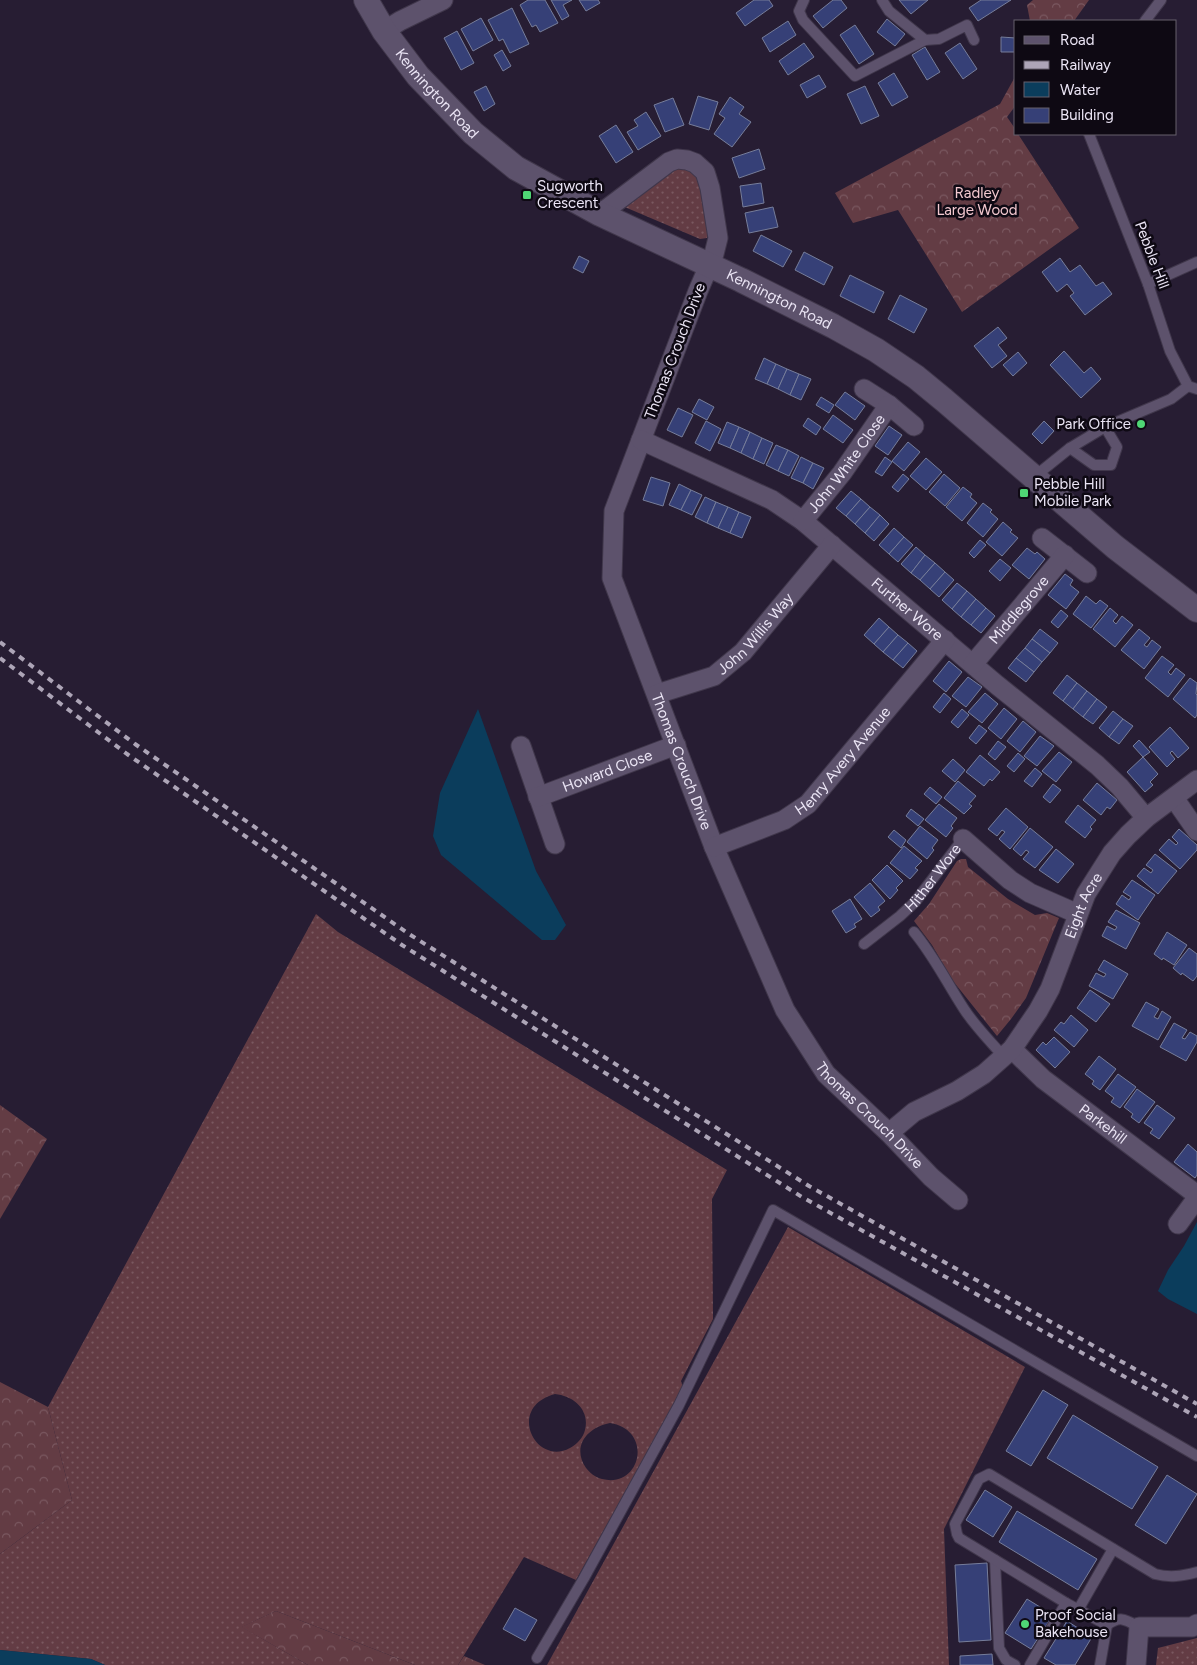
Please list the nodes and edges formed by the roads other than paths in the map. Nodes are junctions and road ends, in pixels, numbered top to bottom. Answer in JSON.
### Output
{"nodes":[{"id":1,"x":366,"y":0,"type":"edge"},
{"id":2,"x":443,"y":0,"type":"edge"},
{"id":3,"x":804,"y":0,"type":"edge"},
{"id":4,"x":882,"y":0,"type":"edge"},
{"id":5,"x":1161,"y":0,"type":"edge"},
{"id":6,"x":1146,"y":20,"type":"edge"},
{"id":7,"x":384,"y":32,"type":"junction"},
{"id":8,"x":925,"y":40,"type":"junction"},
{"id":9,"x":974,"y":40,"type":"dead end"},
{"id":10,"x":1090,"y":135,"type":"edge"},
{"id":11,"x":600,"y":214,"type":"junction"},
{"id":12,"x":1197,"y":262,"type":"edge"},
{"id":13,"x":709,"y":266,"type":"junction"},
{"id":14,"x":1148,"y":284,"type":"junction"},
{"id":15,"x":1193,"y":387,"type":"edge"},
{"id":16,"x":864,"y":389,"type":"dead end"},
{"id":17,"x":889,"y":405,"type":"junction"},
{"id":18,"x":914,"y":426,"type":"dead end"},
{"id":19,"x":1105,"y":427,"type":"junction"},
{"id":20,"x":641,"y":440,"type":"junction"},
{"id":21,"x":1070,"y":448,"type":"junction"},
{"id":22,"x":1033,"y":478,"type":"junction"},
{"id":23,"x":804,"y":521,"type":"junction"},
{"id":24,"x":1042,"y":538,"type":"dead end"},
{"id":25,"x":832,"y":545,"type":"junction"},
{"id":26,"x":1065,"y":555,"type":"junction"},
{"id":27,"x":1087,"y":573,"type":"dead end"},
{"id":28,"x":1197,"y":610,"type":"edge"},
{"id":29,"x":944,"y":640,"type":"junction"},
{"id":30,"x":973,"y":664,"type":"junction"},
{"id":31,"x":657,"y":694,"type":"junction"},
{"id":32,"x":676,"y":745,"type":"junction"},
{"id":33,"x":520,"y":746,"type":"dead end"},
{"id":34,"x":1197,"y":780,"type":"edge"},
{"id":35,"x":538,"y":797,"type":"junction"},
{"id":36,"x":1174,"y":798,"type":"junction"},
{"id":37,"x":1146,"y":818,"type":"junction"},
{"id":38,"x":1197,"y":831,"type":"edge"},
{"id":39,"x":963,"y":839,"type":"joint"},
{"id":40,"x":555,"y":844,"type":"dead end"},
{"id":41,"x":714,"y":847,"type":"junction"},
{"id":42,"x":1078,"y":914,"type":"junction"},
{"id":43,"x":914,"y":932,"type":"dead end"},
{"id":44,"x":864,"y":944,"type":"dead end"},
{"id":45,"x":1008,"y":1053,"type":"junction"},
{"id":46,"x":889,"y":1133,"type":"junction"},
{"id":47,"x":1197,"y":1197,"type":"edge"},
{"id":48,"x":958,"y":1200,"type":"dead end"},
{"id":49,"x":1178,"y":1224,"type":"dead end"},
{"id":50,"x":1197,"y":1456,"type":"edge"},
{"id":51,"x":1113,"y":1549,"type":"junction"},
{"id":52,"x":995,"y":1560,"type":"junction"},
{"id":53,"x":1197,"y":1572,"type":"edge"},
{"id":54,"x":1066,"y":1603,"type":"junction"},
{"id":55,"x":1078,"y":1610,"type":"junction"},
{"id":56,"x":1197,"y":1624,"type":"edge"},
{"id":57,"x":1107,"y":1625,"type":"junction"},
{"id":58,"x":1139,"y":1627,"type":"junction"},
{"id":59,"x":537,"y":1658,"type":"dead end"},
{"id":60,"x":1015,"y":1665,"type":"edge"},
{"id":61,"x":1030,"y":1665,"type":"edge"},
{"id":62,"x":1100,"y":1665,"type":"edge"},
{"id":63,"x":1136,"y":1665,"type":"edge"}],
"edges":[{"from":1,"to":7,"type":"street","name":"Kennington Road"},
{"from":2,"to":7,"type":"street"},
{"from":3,"to":8,"type":"lane"},
{"from":4,"to":8,"type":"lane"},
{"from":5,"to":6,"type":"lane"},
{"from":7,"to":11,"type":"street","name":"Kennington Road"},
{"from":8,"to":9,"type":"lane"},
{"from":10,"to":14,"type":"lane","name":"Pebble Hill"},
{"from":11,"to":13,"type":"street","name":"Kennington Road"},
{"from":11,"to":13,"type":"street"},
{"from":12,"to":14,"type":"lane"},
{"from":13,"to":20,"type":"street","name":"Thomas Crouch Drive"},
{"from":13,"to":22,"type":"street","name":"Kennington Road"},
{"from":14,"to":15,"type":"lane","name":"Pebble Hill"},
{"from":15,"to":19,"type":"lane","name":"Pebble Hill"},
{"from":16,"to":17,"type":"street","name":"John White Close"},
{"from":17,"to":18,"type":"street","name":"John White Close"},
{"from":17,"to":23,"type":"street","name":"John White Close"},
{"from":19,"to":21,"type":"lane","name":"Pebble Hill"},
{"from":19,"to":21,"type":"lane"},
{"from":20,"to":23,"type":"street","name":"Further Wore"},
{"from":20,"to":31,"type":"street","name":"Thomas Crouch Drive"},
{"from":21,"to":22,"type":"lane","name":"Pebble Hill"},
{"from":22,"to":28,"type":"street","name":"Kennington Road"},
{"from":23,"to":25,"type":"street","name":"Further Wore"},
{"from":24,"to":26,"type":"street"},
{"from":25,"to":29,"type":"street","name":"Further Wore"},
{"from":25,"to":31,"type":"street","name":"John Willis Way"},
{"from":26,"to":27,"type":"street"},
{"from":26,"to":30,"type":"street","name":"Middlegrove"},
{"from":29,"to":30,"type":"street","name":"Further Wore"},
{"from":29,"to":41,"type":"street","name":"Henry Avery Avenue"},
{"from":30,"to":37,"type":"street","name":"Further Wore"},
{"from":31,"to":32,"type":"street","name":"Thomas Crouch Drive"},
{"from":32,"to":35,"type":"street","name":"Howard Close"},
{"from":32,"to":41,"type":"street","name":"Thomas Crouch Drive"},
{"from":33,"to":35,"type":"street"},
{"from":34,"to":36,"type":"street","name":"Eight Acre"},
{"from":35,"to":40,"type":"street"},
{"from":36,"to":37,"type":"street","name":"Eight Acre"},
{"from":36,"to":38,"type":"street"},
{"from":37,"to":42,"type":"street","name":"Eight Acre"},
{"from":39,"to":42,"type":"street","name":"Hither Wore"},
{"from":39,"to":44,"type":"lane","name":"Hither Wore"},
{"from":41,"to":46,"type":"street","name":"Thomas Crouch Drive"},
{"from":42,"to":45,"type":"street","name":"Eight Acre"},
{"from":43,"to":45,"type":"lane"},
{"from":45,"to":46,"type":"street","name":"Eight Acre"},
{"from":45,"to":47,"type":"street","name":"Parkehill"},
{"from":46,"to":48,"type":"street","name":"Thomas Crouch Drive"},
{"from":47,"to":49,"type":"street","name":"Parkehill"},
{"from":50,"to":59,"type":"lane"},
{"from":51,"to":52,"type":"lane"},
{"from":51,"to":53,"type":"lane"},
{"from":51,"to":55,"type":"lane"},
{"from":52,"to":54,"type":"lane"},
{"from":52,"to":60,"type":"lane"},
{"from":54,"to":55,"type":"lane"},
{"from":54,"to":61,"type":"lane"},
{"from":55,"to":57,"type":"lane"},
{"from":56,"to":58,"type":"street"},
{"from":57,"to":58,"type":"lane"},
{"from":57,"to":62,"type":"lane"},
{"from":58,"to":63,"type":"street"}]}
